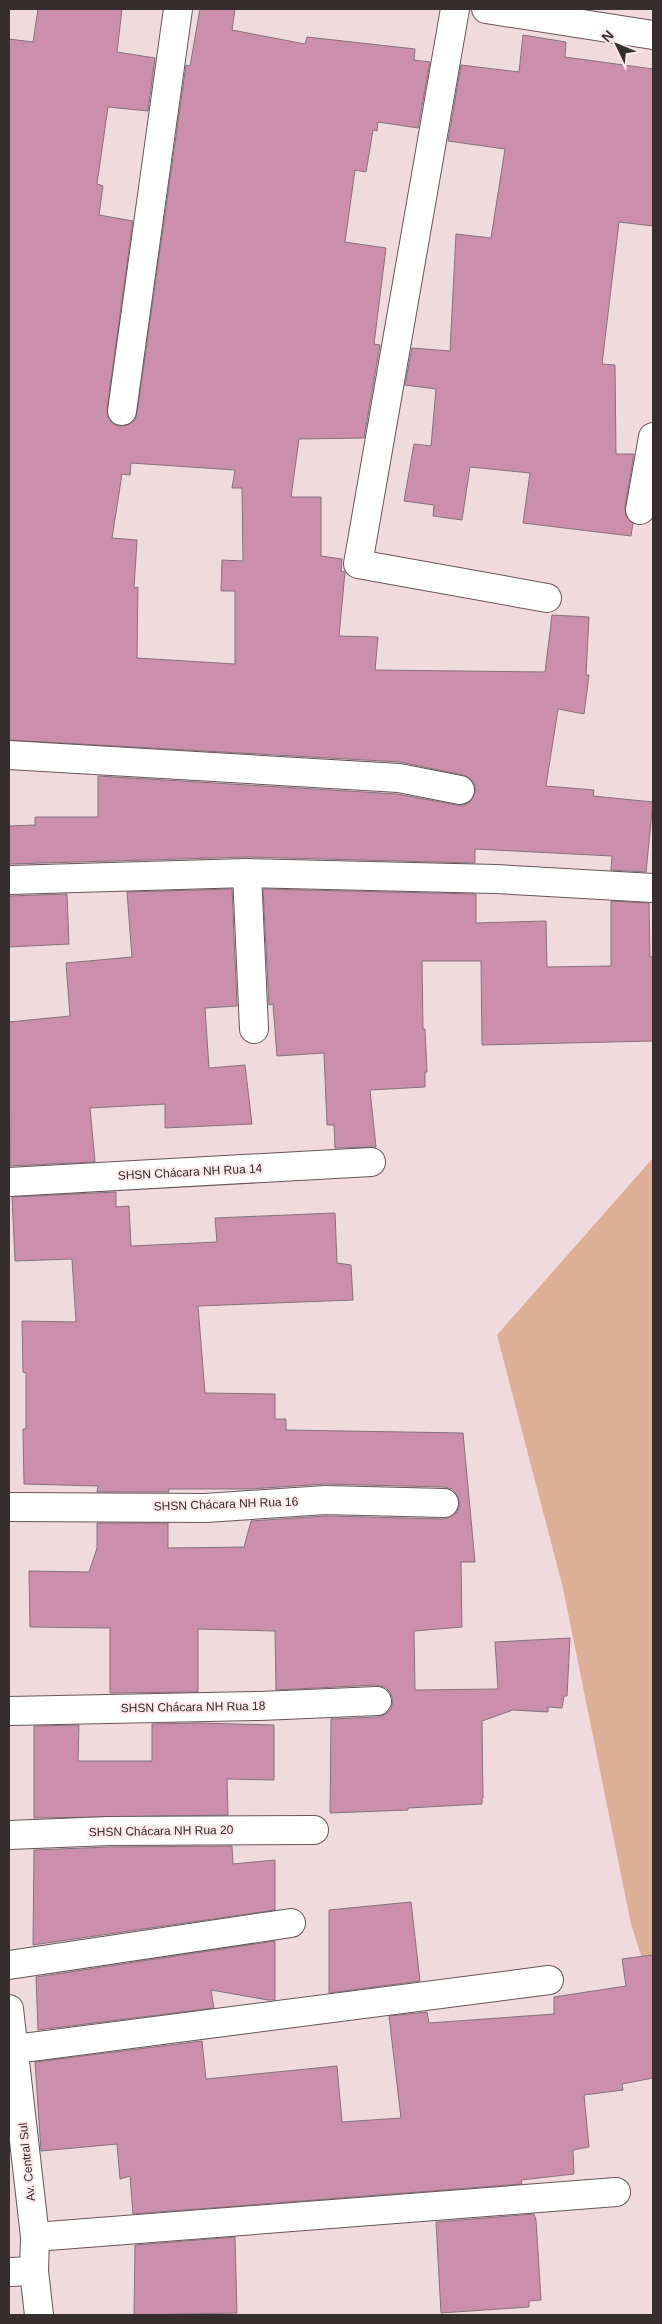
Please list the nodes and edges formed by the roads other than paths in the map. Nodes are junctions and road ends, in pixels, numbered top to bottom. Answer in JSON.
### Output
{"nodes":[{"id":1,"x":178,"y":9,"type":"edge"},
{"id":2,"x":456,"y":9,"type":"edge"},
{"id":3,"x":486,"y":9,"type":"edge"},
{"id":4,"x":653,"y":35,"type":"edge"},
{"id":5,"x":122,"y":411,"type":"dead end"},
{"id":6,"x":653,"y":437,"type":"edge"},
{"id":7,"x":640,"y":510,"type":"dead end"},
{"id":8,"x":547,"y":598,"type":"dead end"},
{"id":9,"x":9,"y":755,"type":"edge"},
{"id":10,"x":460,"y":790,"type":"dead end"},
{"id":11,"x":247,"y":873,"type":"junction"},
{"id":12,"x":9,"y":880,"type":"edge"},
{"id":13,"x":653,"y":888,"type":"edge"},
{"id":14,"x":254,"y":1029,"type":"dead end"},
{"id":15,"x":371,"y":1162,"type":"dead end"},
{"id":16,"x":9,"y":1182,"type":"edge"},
{"id":17,"x":444,"y":1503,"type":"dead end"},
{"id":18,"x":9,"y":1507,"type":"edge"},
{"id":19,"x":377,"y":1701,"type":"dead end"},
{"id":20,"x":9,"y":1711,"type":"edge"},
{"id":21,"x":314,"y":1830,"type":"dead end"},
{"id":22,"x":9,"y":1835,"type":"edge"},
{"id":23,"x":291,"y":1923,"type":"dead end"},
{"id":24,"x":9,"y":1965,"type":"edge"},
{"id":25,"x":549,"y":1980,"type":"dead end"},
{"id":26,"x":9,"y":2009,"type":"edge"},
{"id":27,"x":15,"y":2049,"type":"junction"},
{"id":28,"x":616,"y":2192,"type":"dead end"},
{"id":29,"x":35,"y":2237,"type":"junction"},
{"id":30,"x":22,"y":2272,"type":"edge"},
{"id":31,"x":39,"y":2315,"type":"edge"}],
"edges":[{"from":1,"to":5,"type":"street"},
{"from":2,"to":8,"type":"street"},
{"from":3,"to":4,"type":"street"},
{"from":6,"to":7,"type":"street"},
{"from":9,"to":10,"type":"street"},
{"from":11,"to":12,"type":"street"},
{"from":11,"to":13,"type":"street"},
{"from":11,"to":14,"type":"street"},
{"from":15,"to":16,"type":"street","name":"SHSN Chácara NH Rua 14"},
{"from":17,"to":18,"type":"street","name":"SHSN Chácara NH Rua 16"},
{"from":19,"to":20,"type":"street","name":"SHSN Chácara NH Rua 18"},
{"from":21,"to":22,"type":"street","name":"SHSN Chácara NH Rua 20"},
{"from":23,"to":24,"type":"street"},
{"from":25,"to":27,"type":"street"},
{"from":26,"to":27,"type":"street","name":"Av. Central Sul"},
{"from":27,"to":29,"type":"street","name":"Av. Central Sul"},
{"from":28,"to":29,"type":"street"},
{"from":29,"to":30,"type":"street","name":"Av. Central Sul"},
{"from":30,"to":31,"type":"street","name":"Av. Central Sul"}]}
